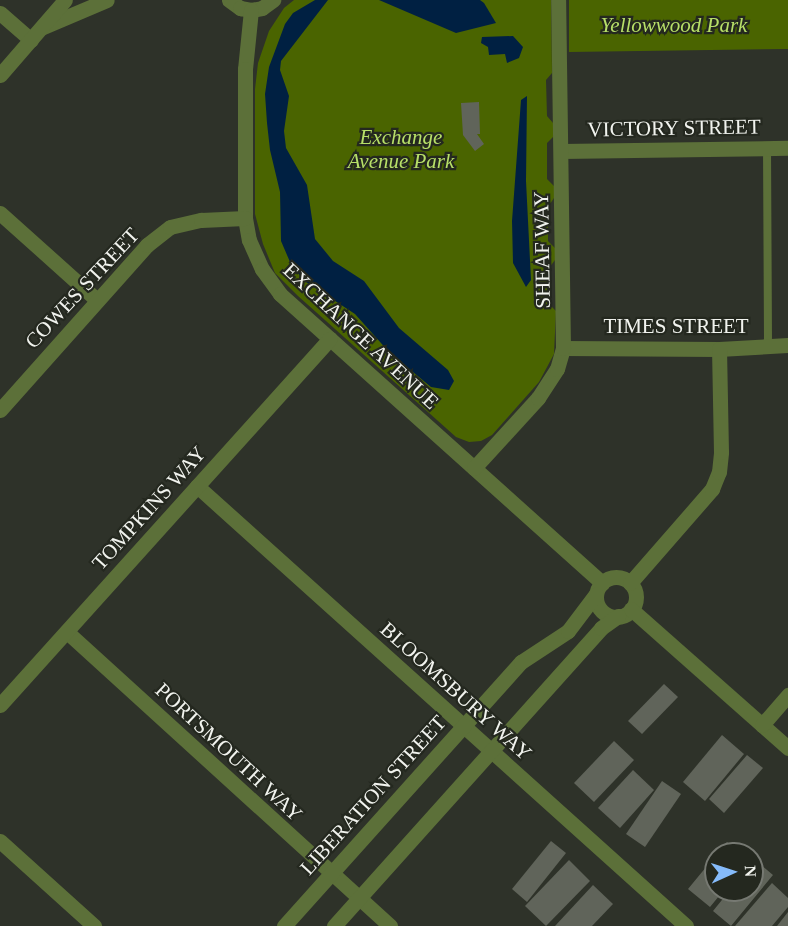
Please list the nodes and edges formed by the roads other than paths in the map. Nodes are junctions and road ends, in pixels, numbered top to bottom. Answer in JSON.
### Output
{"nodes":[{"id":1,"x":65,"y":0,"type":"edge"},
{"id":2,"x":107,"y":0,"type":"edge"},
{"id":3,"x":229,"y":0,"type":"edge"},
{"id":4,"x":273,"y":0,"type":"edge"},
{"id":5,"x":558,"y":0,"type":"edge"},
{"id":6,"x":251,"y":10,"type":"junction"},
{"id":7,"x":0,"y":14,"type":"edge"},
{"id":8,"x":43,"y":27,"type":"junction"},
{"id":9,"x":31,"y":40,"type":"junction"},
{"id":10,"x":0,"y":75,"type":"edge"},
{"id":11,"x":767,"y":148,"type":"junction"},
{"id":12,"x":788,"y":148,"type":"edge"},
{"id":13,"x":561,"y":151,"type":"junction"},
{"id":14,"x":0,"y":213,"type":"edge"},
{"id":15,"x":245,"y":218,"type":"junction"},
{"id":16,"x":97,"y":300,"type":"junction"},
{"id":17,"x":330,"y":339,"type":"junction"},
{"id":18,"x":788,"y":345,"type":"edge"},
{"id":19,"x":768,"y":346,"type":"junction"},
{"id":20,"x":563,"y":348,"type":"junction"},
{"id":21,"x":719,"y":349,"type":"junction"},
{"id":22,"x":0,"y":410,"type":"edge"},
{"id":23,"x":474,"y":468,"type":"junction"},
{"id":24,"x":197,"y":486,"type":"junction"},
{"id":25,"x":630,"y":583,"type":"junction"},
{"id":26,"x":599,"y":588,"type":"junction"},
{"id":27,"x":625,"y":613,"type":"junction"},
{"id":28,"x":68,"y":632,"type":"junction"},
{"id":29,"x":788,"y":696,"type":"edge"},
{"id":30,"x":0,"y":705,"type":"edge"},
{"id":31,"x":762,"y":725,"type":"junction"},
{"id":32,"x":462,"y":726,"type":"junction"},
{"id":33,"x":788,"y":748,"type":"edge"},
{"id":34,"x":491,"y":751,"type":"junction"},
{"id":35,"x":0,"y":841,"type":"edge"},
{"id":36,"x":332,"y":873,"type":"junction"},
{"id":37,"x":359,"y":897,"type":"junction"},
{"id":38,"x":94,"y":926,"type":"edge"},
{"id":39,"x":284,"y":926,"type":"edge"},
{"id":40,"x":333,"y":926,"type":"edge"},
{"id":41,"x":390,"y":926,"type":"edge"},
{"id":42,"x":686,"y":926,"type":"edge"}],
"edges":[{"from":1,"to":8,"type":"street"},
{"from":2,"to":8,"type":"street"},
{"from":3,"to":6,"type":"street"},
{"from":4,"to":6,"type":"street"},
{"from":5,"to":13,"type":"street","name":"SHEAF WAY"},
{"from":6,"to":15,"type":"street","name":"EXCHANGE AVENUE"},
{"from":7,"to":9,"type":"street"},
{"from":8,"to":9,"type":"street"},
{"from":9,"to":10,"type":"street"},
{"from":11,"to":12,"type":"street","name":"VICTORY STREET"},
{"from":11,"to":13,"type":"street","name":"VICTORY STREET"},
{"from":11,"to":19,"type":"lane"},
{"from":13,"to":20,"type":"street","name":"SHEAF WAY"},
{"from":14,"to":16,"type":"street"},
{"from":15,"to":16,"type":"street","name":"COWES STREET"},
{"from":15,"to":17,"type":"street","name":"EXCHANGE AVENUE"},
{"from":16,"to":22,"type":"street","name":"COWES STREET"},
{"from":17,"to":23,"type":"street","name":"EXCHANGE AVENUE"},
{"from":17,"to":24,"type":"street","name":"TOMPKINS WAY"},
{"from":18,"to":19,"type":"street","name":"TIMES STREET"},
{"from":19,"to":21,"type":"street","name":"TIMES STREET"},
{"from":20,"to":21,"type":"street","name":"TIMES STREET"},
{"from":20,"to":23,"type":"street","name":"SHEAF WAY"},
{"from":21,"to":25,"type":"street"},
{"from":23,"to":26,"type":"street","name":"EXCHANGE AVENUE"},
{"from":24,"to":28,"type":"street","name":"TOMPKINS WAY"},
{"from":24,"to":32,"type":"street","name":"BLOOMSBURY WAY"},
{"from":25,"to":26,"type":"street"},
{"from":25,"to":27,"type":"street"},
{"from":26,"to":27,"type":"street"},
{"from":26,"to":32,"type":"street","name":"LIBERATION STREET"},
{"from":27,"to":31,"type":"street"},
{"from":27,"to":34,"type":"street"},
{"from":28,"to":30,"type":"street","name":"TOMPKINS WAY"},
{"from":28,"to":36,"type":"street","name":"PORTSMOUTH WAY"},
{"from":29,"to":31,"type":"street"},
{"from":31,"to":33,"type":"street"},
{"from":32,"to":34,"type":"street","name":"BLOOMSBURY WAY"},
{"from":32,"to":36,"type":"street","name":"LIBERATION STREET"},
{"from":34,"to":37,"type":"street"},
{"from":34,"to":42,"type":"street","name":"BLOOMSBURY WAY"},
{"from":35,"to":38,"type":"street"},
{"from":36,"to":37,"type":"street","name":"PORTSMOUTH WAY"},
{"from":36,"to":39,"type":"street","name":"LIBERATION STREET"},
{"from":37,"to":40,"type":"street"},
{"from":37,"to":41,"type":"street","name":"PORTSMOUTH WAY"}]}
